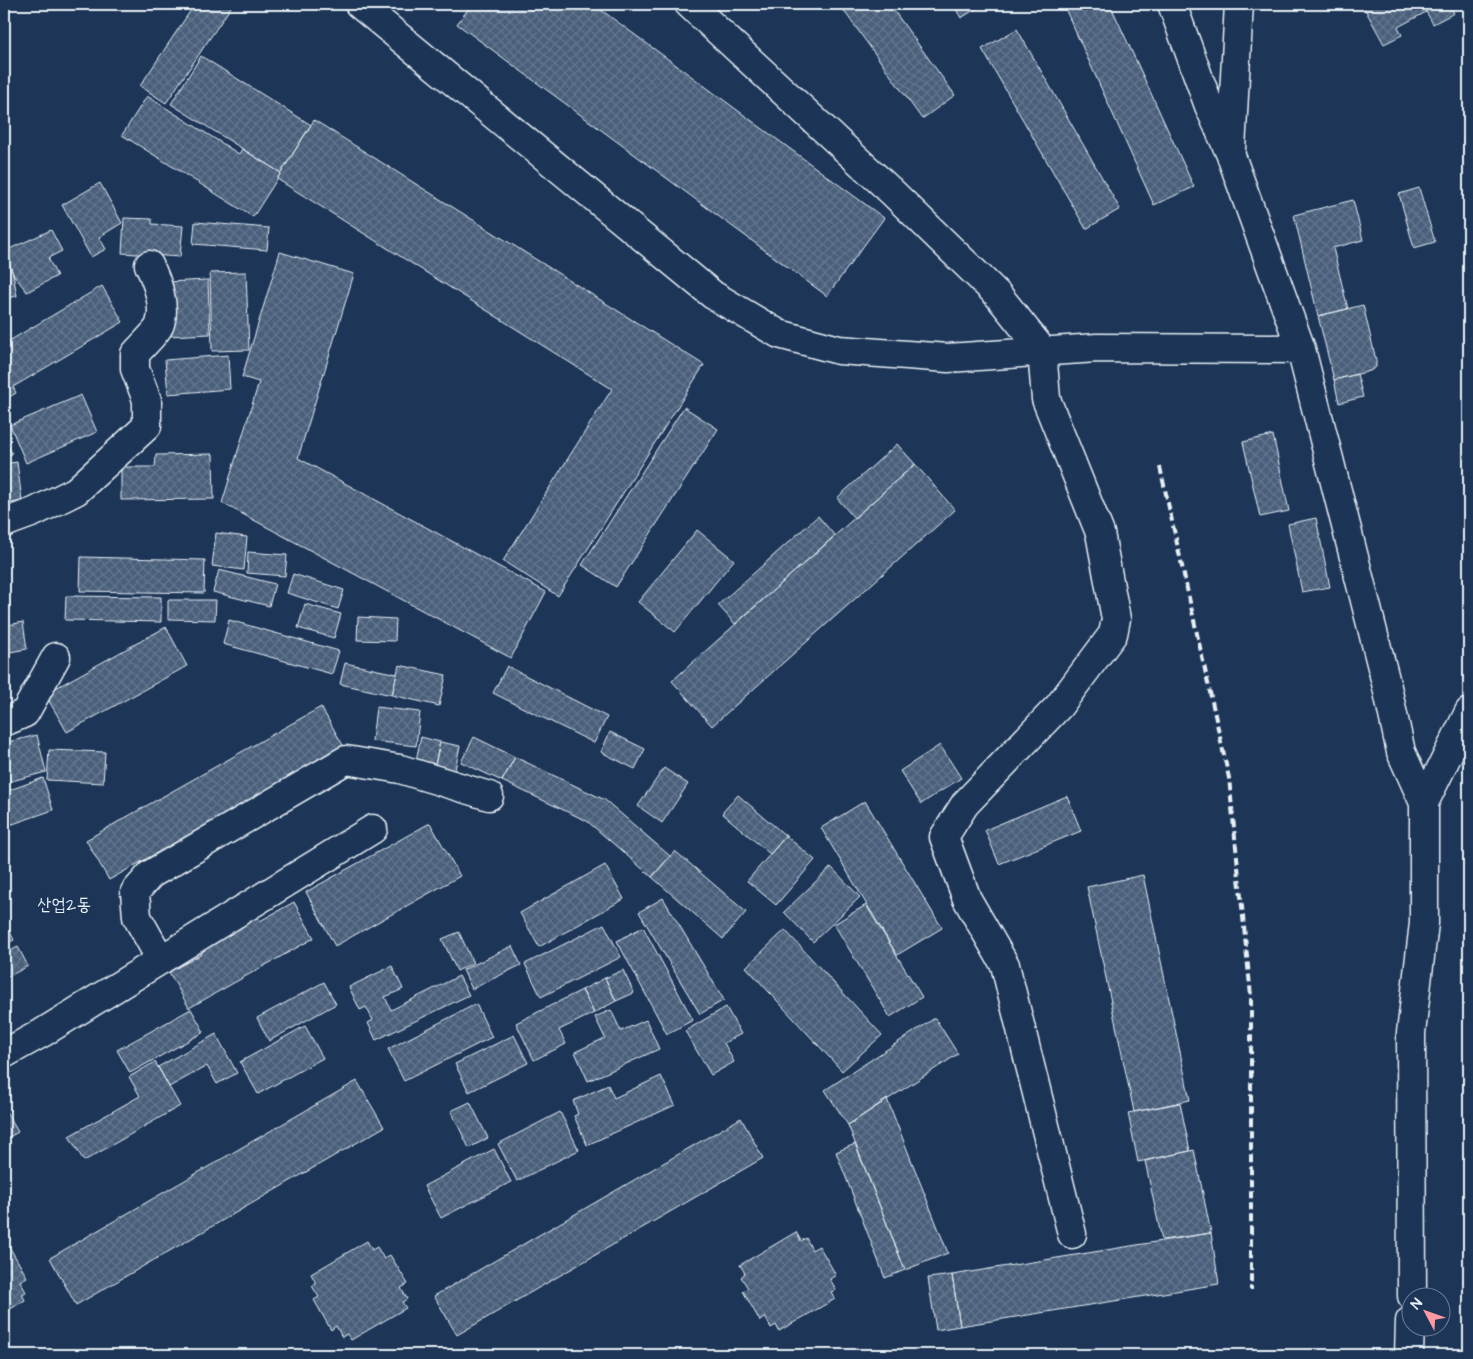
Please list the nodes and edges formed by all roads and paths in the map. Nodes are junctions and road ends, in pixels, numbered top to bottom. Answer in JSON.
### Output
{"nodes":[{"id":1,"x":359,"y":4,"type":"edge"},
{"id":2,"x":689,"y":4,"type":"edge"},
{"id":3,"x":1172,"y":4,"type":"edge"},
{"id":4,"x":1239,"y":4,"type":"edge"},
{"id":5,"x":1230,"y":153,"type":"junction"},
{"id":6,"x":149,"y":265,"type":"dead end"},
{"id":7,"x":1301,"y":349,"type":"junction"},
{"id":8,"x":1042,"y":350,"type":"junction"},
{"id":9,"x":4,"y":523,"type":"edge"},
{"id":10,"x":56,"y":656,"type":"dead end"},
{"id":11,"x":1469,"y":712,"type":"edge"},
{"id":12,"x":4,"y":722,"type":"edge"},
{"id":13,"x":489,"y":796,"type":"dead end"},
{"id":14,"x":1424,"y":803,"type":"junction"},
{"id":15,"x":373,"y":829,"type":"dead end"},
{"id":16,"x":161,"y":960,"type":"junction"},
{"id":17,"x":4,"y":1054,"type":"edge"},
{"id":18,"x":1072,"y":1234,"type":"dead end"},
{"id":19,"x":1412,"y":1286,"type":"edge"},
{"id":20,"x":1410,"y":1336,"type":"edge"},
{"id":21,"x":1409,"y":1355,"type":"edge"}],
"edges":[{"from":1,"to":8,"type":"street"},
{"from":2,"to":8,"type":"street"},
{"from":3,"to":5,"type":"street"},
{"from":4,"to":5,"type":"street"},
{"from":5,"to":7,"type":"street"},
{"from":6,"to":9,"type":"street"},
{"from":7,"to":8,"type":"street"},
{"from":7,"to":14,"type":"street"},
{"from":8,"to":18,"type":"street"},
{"from":10,"to":12,"type":"street"},
{"from":11,"to":14,"type":"street"},
{"from":13,"to":16,"type":"street"},
{"from":14,"to":19,"type":"street"},
{"from":15,"to":16,"type":"street"},
{"from":16,"to":17,"type":"street"},
{"from":20,"to":21,"type":"street"}]}
